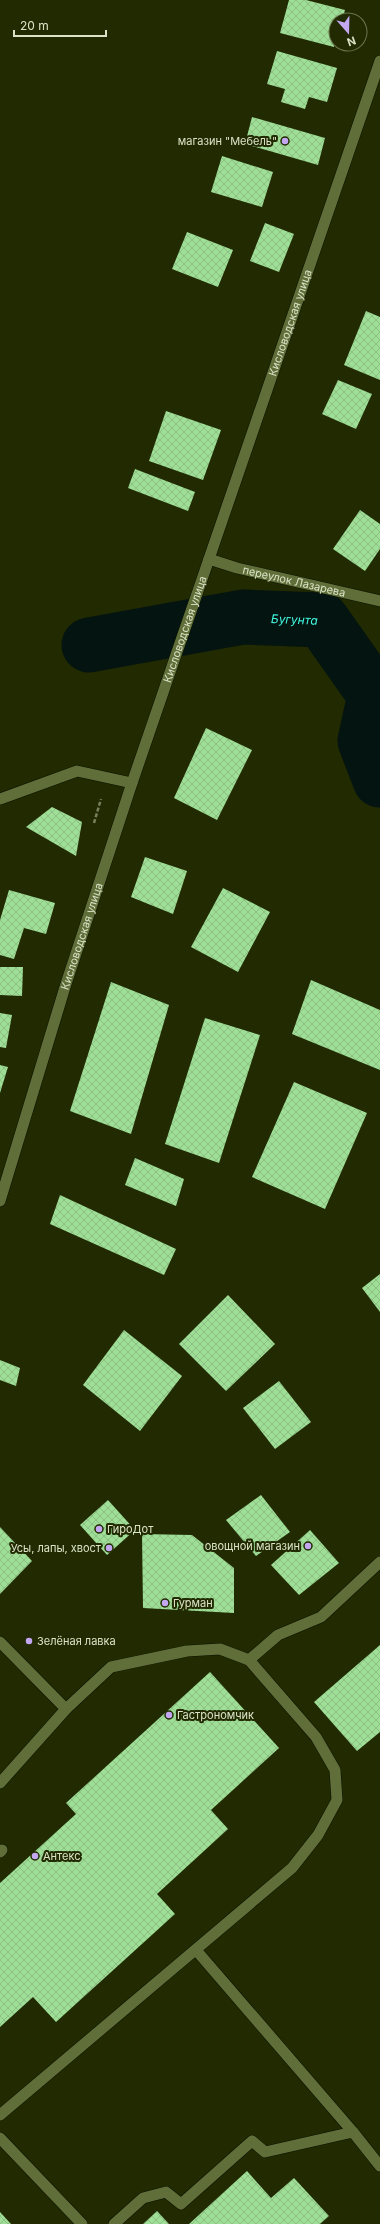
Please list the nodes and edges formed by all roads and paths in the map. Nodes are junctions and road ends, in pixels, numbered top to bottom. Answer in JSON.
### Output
{"nodes":[{"id":1,"x":380,"y":61,"type":"edge"},
{"id":2,"x":208,"y":560,"type":"junction"},
{"id":3,"x":380,"y":601,"type":"edge"},
{"id":4,"x":132,"y":782,"type":"junction"},
{"id":5,"x":0,"y":799,"type":"edge"},
{"id":6,"x":0,"y":1201,"type":"edge"},
{"id":7,"x":380,"y":1562,"type":"edge"},
{"id":8,"x":0,"y":1642,"type":"edge"},
{"id":9,"x":248,"y":1660,"type":"junction"},
{"id":10,"x":66,"y":1709,"type":"junction"},
{"id":11,"x":0,"y":1783,"type":"edge"},
{"id":12,"x":196,"y":1950,"type":"junction"},
{"id":13,"x":0,"y":2115,"type":"edge"},
{"id":14,"x":353,"y":2132,"type":"junction"},
{"id":15,"x":0,"y":2138,"type":"edge"},
{"id":16,"x":380,"y":2166,"type":"edge"},
{"id":17,"x":82,"y":2224,"type":"edge"},
{"id":18,"x":114,"y":2224,"type":"edge"}],
"edges":[{"from":1,"to":2,"type":"street","name":"Кисловодская улица"},
{"from":2,"to":3,"type":"street","name":"переулок Лазарева"},
{"from":2,"to":4,"type":"street","name":"Кисловодская улица"},
{"from":4,"to":5,"type":"street"},
{"from":4,"to":6,"type":"street","name":"Кисловодская улица"},
{"from":7,"to":9,"type":"street"},
{"from":8,"to":10,"type":"street"},
{"from":9,"to":10,"type":"street"},
{"from":9,"to":12,"type":"street"},
{"from":10,"to":11,"type":"street"},
{"from":12,"to":13,"type":"street"},
{"from":12,"to":14,"type":"street"},
{"from":14,"to":16,"type":"street"},
{"from":14,"to":18,"type":"street"},
{"from":15,"to":17,"type":"street"}]}
